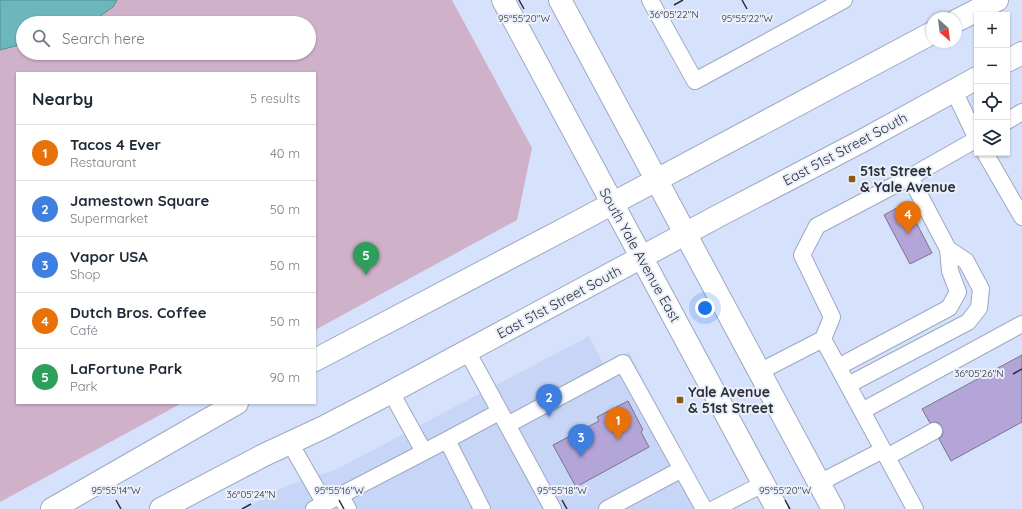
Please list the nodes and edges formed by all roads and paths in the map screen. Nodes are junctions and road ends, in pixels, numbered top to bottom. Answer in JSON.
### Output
{"nodes":[{"id":1,"x":503,"y":0,"type":"edge"},
{"id":2,"x":560,"y":0,"type":"edge"},
{"id":3,"x":650,"y":0,"type":"edge"},
{"id":4,"x":844,"y":0,"type":"edge"},
{"id":5,"x":997,"y":0,"type":"edge"},
{"id":6,"x":962,"y":18,"type":"edge"},
{"id":7,"x":926,"y":36,"type":"edge"},
{"id":8,"x":1022,"y":52,"type":"edge"},
{"id":9,"x":1010,"y":59,"type":"edge"},
{"id":10,"x":974,"y":80,"type":"edge"},
{"id":11,"x":954,"y":91,"type":"junction"},
{"id":12,"x":1022,"y":112,"type":"edge"},
{"id":13,"x":1009,"y":120,"type":"edge"},
{"id":14,"x":974,"y":133,"type":"edge"},
{"id":15,"x":974,"y":141,"type":"edge"},
{"id":16,"x":987,"y":156,"type":"edge"},
{"id":17,"x":910,"y":177,"type":"junction"},
{"id":18,"x":656,"y":180,"type":"junction"},
{"id":19,"x":612,"y":203,"type":"junction"},
{"id":20,"x":1022,"y":217,"type":"edge"},
{"id":21,"x":686,"y":234,"type":"junction"},
{"id":22,"x":948,"y":248,"type":"junction"},
{"id":23,"x":642,"y":257,"type":"junction"},
{"id":24,"x":1022,"y":324,"type":"edge"},
{"id":25,"x":823,"y":340,"type":"junction"},
{"id":26,"x":467,"y":351,"type":"junction"},
{"id":27,"x":316,"y":359,"type":"edge"},
{"id":28,"x":838,"y":367,"type":"junction"},
{"id":29,"x":759,"y":372,"type":"junction"},
{"id":30,"x":848,"y":385,"type":"junction"},
{"id":31,"x":391,"y":392,"type":"junction"},
{"id":32,"x":236,"y":404,"type":"edge"},
{"id":33,"x":862,"y":411,"type":"junction"},
{"id":34,"x":503,"y":418,"type":"junction"},
{"id":35,"x":934,"y":431,"type":"dead end"},
{"id":36,"x":447,"y":440,"type":"junction"},
{"id":37,"x":290,"y":443,"type":"junction"},
{"id":38,"x":424,"y":452,"type":"junction"},
{"id":39,"x":885,"y":453,"type":"junction"},
{"id":40,"x":682,"y":469,"type":"junction"},
{"id":41,"x":819,"y":483,"type":"junction"},
{"id":42,"x":763,"y":484,"type":"junction"},
{"id":43,"x":344,"y":502,"type":"edge"},
{"id":44,"x":319,"y":506,"type":"edge"},
{"id":45,"x":52,"y":509,"type":"edge"},
{"id":46,"x":161,"y":509,"type":"edge"},
{"id":47,"x":482,"y":509,"type":"edge"},
{"id":48,"x":553,"y":509,"type":"edge"},
{"id":49,"x":607,"y":509,"type":"edge"},
{"id":50,"x":704,"y":509,"type":"edge"},
{"id":51,"x":714,"y":509,"type":"edge"},
{"id":52,"x":777,"y":509,"type":"edge"},
{"id":53,"x":833,"y":509,"type":"edge"},
{"id":54,"x":915,"y":509,"type":"edge"}],
"edges":[{"from":1,"to":19,"type":"main road","name":"South Yale Avenue East"},
{"from":2,"to":18,"type":"main road"},
{"from":3,"to":4,"type":"lane"},
{"from":5,"to":6,"type":"main road"},
{"from":7,"to":18,"type":"main road"},
{"from":8,"to":9,"type":"main road"},
{"from":10,"to":11,"type":"main road","name":"East 51st Street South"},
{"from":11,"to":14,"type":"lane"},
{"from":11,"to":21,"type":"main road","name":"East 51st Street South"},
{"from":12,"to":13,"type":"lane"},
{"from":15,"to":17,"type":"lane"},
{"from":16,"to":20,"type":"lane"},
{"from":17,"to":22,"type":"lane"},
{"from":17,"to":25,"type":"lane"},
{"from":18,"to":19,"type":"main road"},
{"from":18,"to":21,"type":"main road"},
{"from":19,"to":23,"type":"main road","name":"South Yale Avenue East"},
{"from":19,"to":27,"type":"main road"},
{"from":21,"to":23,"type":"main road","name":"East 51st Street South"},
{"from":21,"to":29,"type":"main road"},
{"from":22,"to":28,"type":"lane"},
{"from":22,"to":30,"type":"lane"},
{"from":23,"to":26,"type":"main road","name":"East 51st Street South"},
{"from":23,"to":42,"type":"main road","name":"South Yale Avenue East"},
{"from":24,"to":33,"type":"lane"},
{"from":25,"to":28,"type":"lane"},
{"from":25,"to":29,"type":"lane"},
{"from":26,"to":31,"type":"main road","name":"East 51st Street South"},
{"from":26,"to":34,"type":"lane"},
{"from":28,"to":30,"type":"lane"},
{"from":29,"to":41,"type":"main road"},
{"from":30,"to":33,"type":"lane"},
{"from":31,"to":37,"type":"main road","name":"East 51st Street South"},
{"from":31,"to":38,"type":"lane"},
{"from":32,"to":45,"type":"main road"},
{"from":33,"to":39,"type":"lane"},
{"from":34,"to":36,"type":"lane"},
{"from":34,"to":40,"type":"lane"},
{"from":34,"to":48,"type":"lane"},
{"from":35,"to":39,"type":"lane"},
{"from":36,"to":38,"type":"lane"},
{"from":36,"to":47,"type":"lane"},
{"from":37,"to":44,"type":"lane"},
{"from":37,"to":46,"type":"main road","name":"East 51st Street South"},
{"from":38,"to":43,"type":"lane"},
{"from":39,"to":41,"type":"lane"},
{"from":39,"to":54,"type":"lane"},
{"from":40,"to":49,"type":"lane"},
{"from":40,"to":50,"type":"lane"},
{"from":41,"to":53,"type":"main road"},
{"from":42,"to":51,"type":"lane"},
{"from":42,"to":52,"type":"main road","name":"South Yale Avenue East"},
{"from":43,"to":44,"type":"lane"}]}
